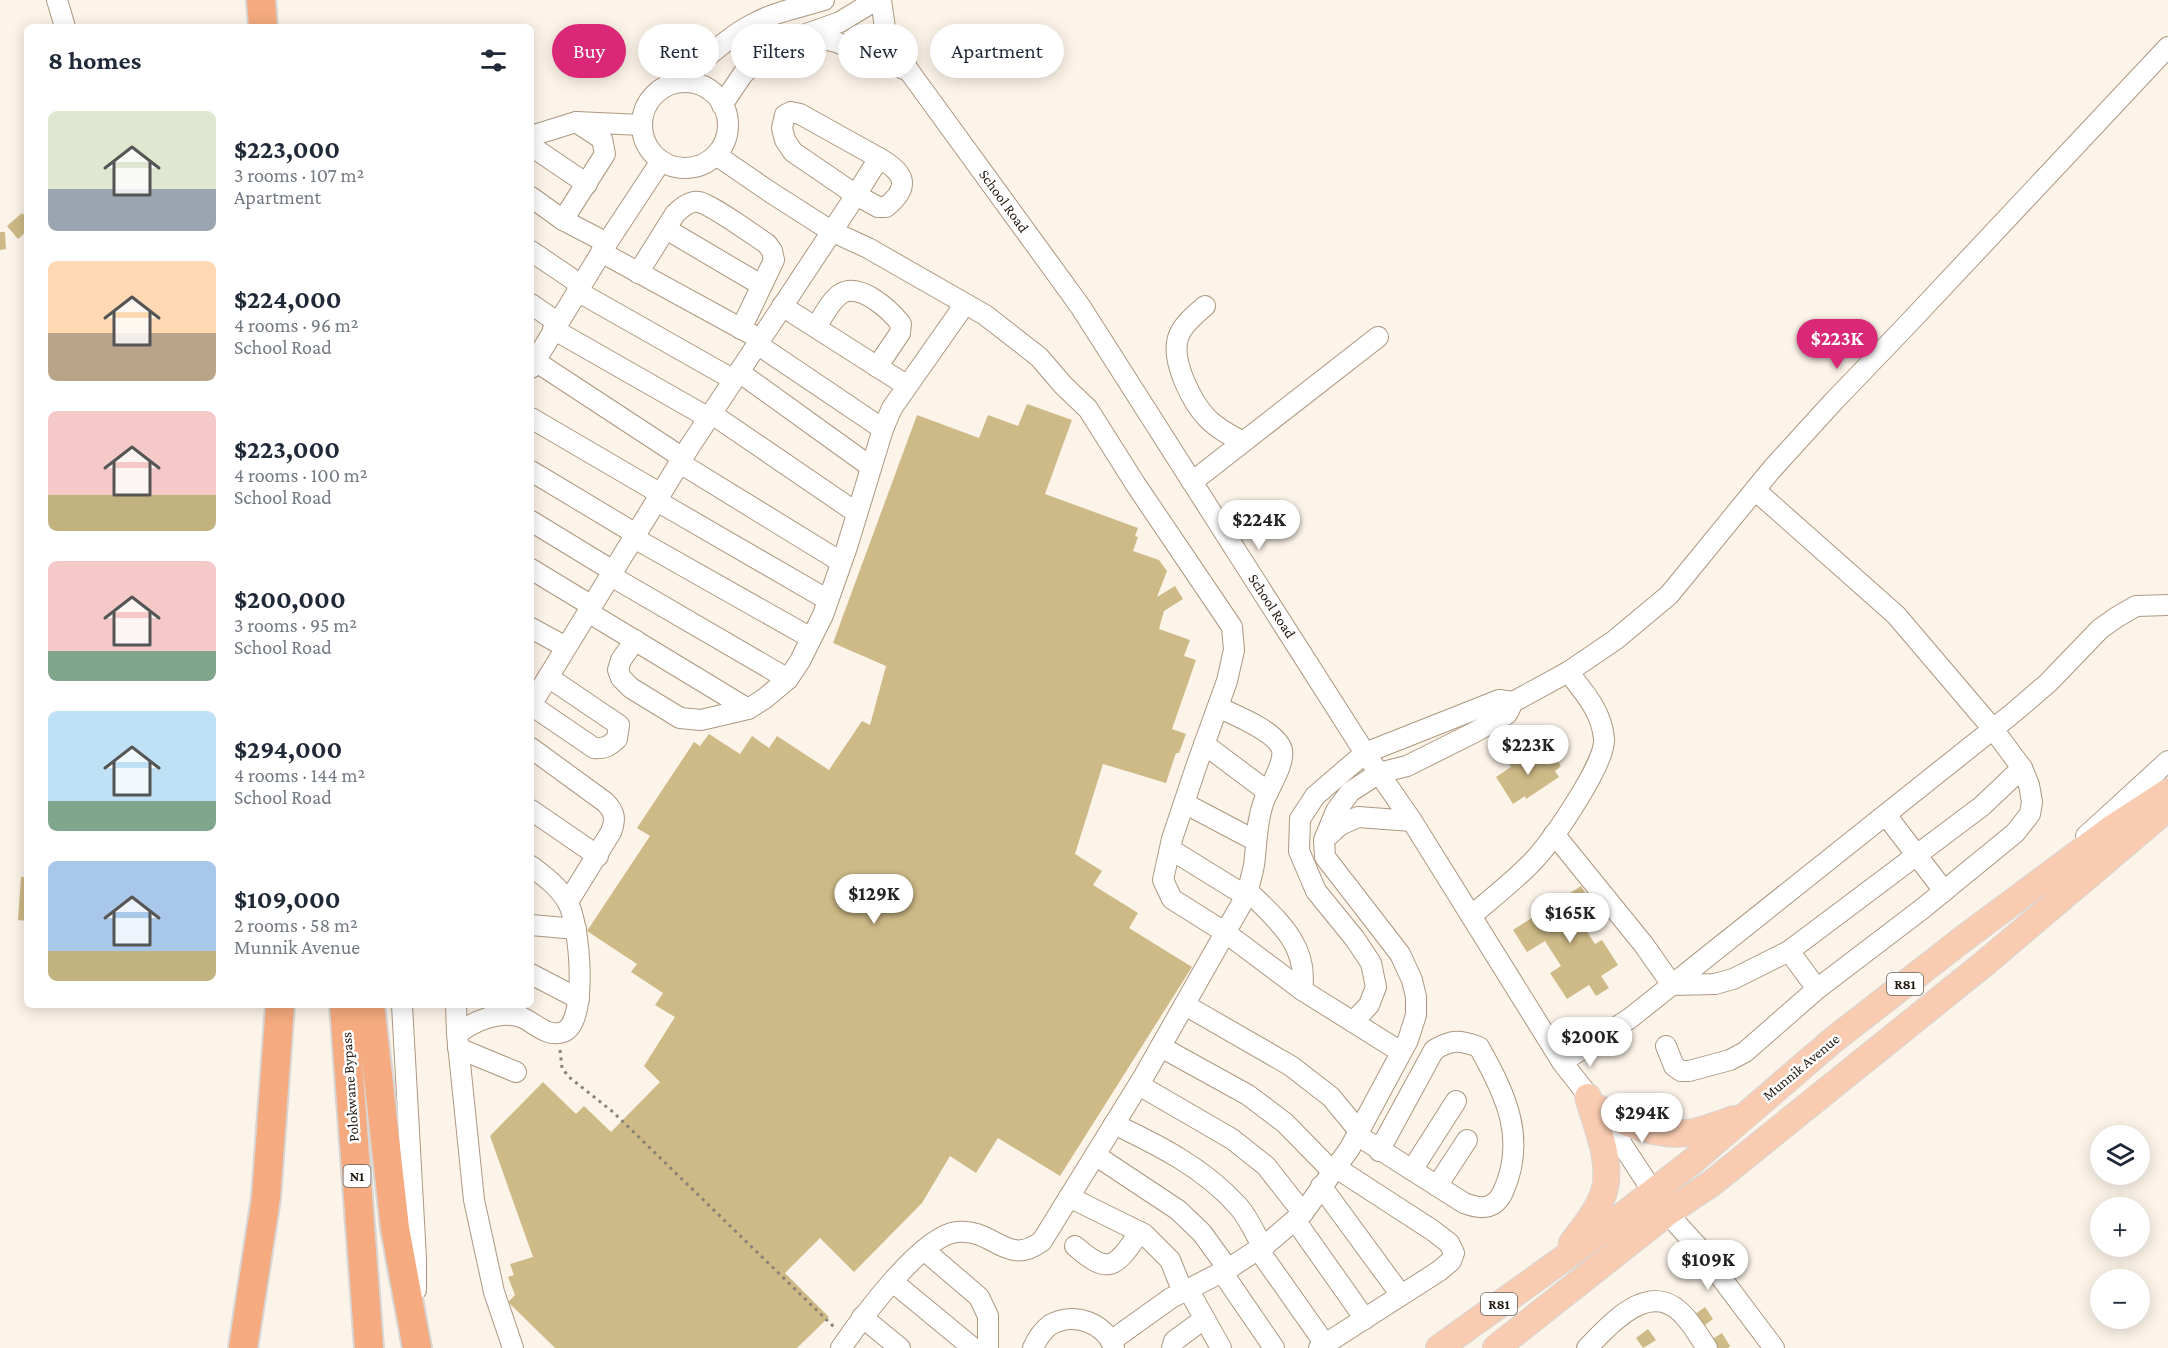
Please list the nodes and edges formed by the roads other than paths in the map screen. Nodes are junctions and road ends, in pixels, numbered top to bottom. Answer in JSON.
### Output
{"nodes":[{"id":1,"x":57,"y":0,"type":"edge"},
{"id":2,"x":261,"y":0,"type":"edge"},
{"id":3,"x":824,"y":0,"type":"edge"},
{"id":4,"x":878,"y":0,"type":"edge"},
{"id":5,"x":64,"y":24,"type":"edge"},
{"id":6,"x":263,"y":24,"type":"edge"},
{"id":7,"x":884,"y":24,"type":"edge"},
{"id":8,"x":826,"y":27,"type":"edge"},
{"id":9,"x":2168,"y":47,"type":"edge"},
{"id":10,"x":740,"y":78,"type":"edge"},
{"id":11,"x":914,"y":78,"type":"edge"},
{"id":12,"x":674,"y":83,"type":"junction"},
{"id":13,"x":723,"y":105,"type":"junction"},
{"id":14,"x":576,"y":122,"type":"junction"},
{"id":15,"x":642,"y":125,"type":"junction"},
{"id":16,"x":534,"y":135,"type":"edge"},
{"id":17,"x":534,"y":148,"type":"edge"},
{"id":18,"x":716,"y":155,"type":"junction"},
{"id":19,"x":879,"y":158,"type":"junction"},
{"id":20,"x":662,"y":161,"type":"junction"},
{"id":21,"x":587,"y":184,"type":"junction"},
{"id":22,"x":856,"y":195,"type":"junction"},
{"id":23,"x":534,"y":199,"type":"edge"},
{"id":24,"x":563,"y":220,"type":"junction"},
{"id":25,"x":666,"y":229,"type":"junction"},
{"id":26,"x":831,"y":231,"type":"junction"},
{"id":27,"x":604,"y":247,"type":"junction"},
{"id":28,"x":534,"y":253,"type":"edge"},
{"id":29,"x":638,"y":273,"type":"junction"},
{"id":30,"x":762,"y":285,"type":"junction"},
{"id":31,"x":579,"y":288,"type":"junction"},
{"id":32,"x":965,"y":304,"type":"junction"},
{"id":33,"x":782,"y":306,"type":"junction"},
{"id":34,"x":1204,"y":306,"type":"dead end"},
{"id":35,"x":534,"y":307,"type":"edge"},
{"id":36,"x":555,"y":326,"type":"junction"},
{"id":37,"x":816,"y":327,"type":"junction"},
{"id":38,"x":741,"y":329,"type":"junction"},
{"id":39,"x":1378,"y":337,"type":"dead end"},
{"id":40,"x":759,"y":342,"type":"junction"},
{"id":41,"x":534,"y":363,"type":"edge"},
{"id":42,"x":534,"y":366,"type":"edge"},
{"id":43,"x":878,"y":367,"type":"junction"},
{"id":44,"x":736,"y":376,"type":"junction"},
{"id":45,"x":906,"y":385,"type":"junction"},
{"id":46,"x":710,"y":416,"type":"junction"},
{"id":47,"x":534,"y":420,"type":"edge"},
{"id":48,"x":883,"y":429,"type":"junction"},
{"id":49,"x":1243,"y":442,"type":"junction"},
{"id":50,"x":681,"y":461,"type":"junction"},
{"id":51,"x":871,"y":467,"type":"junction"},
{"id":52,"x":534,"y":473,"type":"edge"},
{"id":53,"x":1192,"y":482,"type":"junction"},
{"id":54,"x":1755,"y":490,"type":"junction"},
{"id":55,"x":659,"y":497,"type":"junction"},
{"id":56,"x":857,"y":513,"type":"junction"},
{"id":57,"x":534,"y":523,"type":"edge"},
{"id":58,"x":635,"y":536,"type":"junction"},
{"id":59,"x":841,"y":562,"type":"junction"},
{"id":60,"x":534,"y":571,"type":"edge"},
{"id":61,"x":612,"y":573,"type":"junction"},
{"id":62,"x":828,"y":600,"type":"junction"},
{"id":63,"x":2168,"y":605,"type":"edge"},
{"id":64,"x":590,"y":609,"type":"junction"},
{"id":65,"x":534,"y":629,"type":"edge"},
{"id":66,"x":811,"y":638,"type":"junction"},
{"id":67,"x":635,"y":640,"type":"junction"},
{"id":68,"x":566,"y":647,"type":"junction"},
{"id":69,"x":1568,"y":672,"type":"junction"},
{"id":70,"x":542,"y":676,"type":"edge"},
{"id":71,"x":788,"y":679,"type":"junction"},
{"id":72,"x":534,"y":697,"type":"edge"},
{"id":73,"x":1513,"y":702,"type":"junction"},
{"id":74,"x":534,"y":707,"type":"edge"},
{"id":75,"x":1218,"y":707,"type":"junction"},
{"id":76,"x":748,"y":709,"type":"junction"},
{"id":77,"x":1993,"y":729,"type":"junction"},
{"id":78,"x":1204,"y":744,"type":"junction"},
{"id":79,"x":534,"y":750,"type":"edge"},
{"id":80,"x":1365,"y":753,"type":"junction"},
{"id":81,"x":2168,"y":761,"type":"edge"},
{"id":82,"x":2022,"y":768,"type":"junction"},
{"id":83,"x":1379,"y":773,"type":"junction"},
{"id":84,"x":1268,"y":792,"type":"junction"},
{"id":85,"x":2168,"y":792,"type":"edge"},
{"id":86,"x":1184,"y":802,"type":"junction"},
{"id":87,"x":2168,"y":808,"type":"edge"},
{"id":88,"x":534,"y":812,"type":"edge"},
{"id":89,"x":1886,"y":815,"type":"junction"},
{"id":90,"x":1412,"y":821,"type":"junction"},
{"id":91,"x":1554,"y":834,"type":"junction"},
{"id":92,"x":1324,"y":840,"type":"junction"},
{"id":93,"x":1256,"y":841,"type":"junction"},
{"id":94,"x":1170,"y":849,"type":"junction"},
{"id":95,"x":1917,"y":853,"type":"junction"},
{"id":96,"x":597,"y":856,"type":"junction"},
{"id":97,"x":534,"y":868,"type":"edge"},
{"id":98,"x":2031,"y":887,"type":"junction"},
{"id":99,"x":1944,"y":891,"type":"junction"},
{"id":100,"x":1247,"y":893,"type":"junction"},
{"id":101,"x":568,"y":902,"type":"junction"},
{"id":102,"x":1471,"y":916,"type":"junction"},
{"id":103,"x":534,"y":926,"type":"edge"},
{"id":104,"x":576,"y":929,"type":"junction"},
{"id":105,"x":1226,"y":933,"type":"junction"},
{"id":106,"x":1789,"y":951,"type":"junction"},
{"id":107,"x":534,"y":976,"type":"edge"},
{"id":108,"x":1672,"y":985,"type":"junction"},
{"id":109,"x":1817,"y":989,"type":"junction"},
{"id":110,"x":1302,"y":990,"type":"junction"},
{"id":111,"x":579,"y":999,"type":"junction"},
{"id":112,"x":1185,"y":1005,"type":"junction"},
{"id":113,"x":280,"y":1008,"type":"edge"},
{"id":114,"x":344,"y":1008,"type":"edge"},
{"id":115,"x":370,"y":1008,"type":"edge"},
{"id":116,"x":402,"y":1008,"type":"edge"},
{"id":117,"x":456,"y":1008,"type":"edge"},
{"id":118,"x":1353,"y":1022,"type":"junction"},
{"id":119,"x":457,"y":1041,"type":"junction"},
{"id":120,"x":1666,"y":1046,"type":"dead end"},
{"id":121,"x":1161,"y":1047,"type":"junction"},
{"id":122,"x":1401,"y":1052,"type":"junction"},
{"id":123,"x":1562,"y":1062,"type":"junction"},
{"id":124,"x":516,"y":1072,"type":"dead end"},
{"id":125,"x":1139,"y":1085,"type":"junction"},
{"id":126,"x":1456,"y":1101,"type":"dead end"},
{"id":127,"x":1593,"y":1103,"type":"junction"},
{"id":128,"x":1742,"y":1117,"type":"junction"},
{"id":129,"x":1114,"y":1124,"type":"junction"},
{"id":130,"x":1358,"y":1133,"type":"junction"},
{"id":131,"x":1467,"y":1140,"type":"dead end"},
{"id":132,"x":1379,"y":1151,"type":"junction"},
{"id":133,"x":1095,"y":1155,"type":"junction"},
{"id":134,"x":1412,"y":1170,"type":"junction"},
{"id":135,"x":1329,"y":1175,"type":"junction"},
{"id":136,"x":1437,"y":1186,"type":"junction"},
{"id":137,"x":1652,"y":1191,"type":"junction"},
{"id":138,"x":1069,"y":1197,"type":"junction"},
{"id":139,"x":1667,"y":1213,"type":"junction"},
{"id":140,"x":1299,"y":1216,"type":"junction"},
{"id":141,"x":1140,"y":1232,"type":"junction"},
{"id":142,"x":1075,"y":1246,"type":"dead end"},
{"id":143,"x":1260,"y":1248,"type":"junction"},
{"id":144,"x":924,"y":1250,"type":"junction"},
{"id":145,"x":1560,"y":1260,"type":"junction"},
{"id":146,"x":1225,"y":1270,"type":"junction"},
{"id":147,"x":893,"y":1282,"type":"junction"},
{"id":148,"x":1186,"y":1291,"type":"junction"},
{"id":149,"x":1401,"y":1295,"type":"junction"},
{"id":150,"x":862,"y":1317,"type":"junction"},
{"id":151,"x":1204,"y":1319,"type":"junction"},
{"id":152,"x":1365,"y":1319,"type":"junction"},
{"id":153,"x":844,"y":1344,"type":"edge"},
{"id":154,"x":1113,"y":1345,"type":"edge"},
{"id":155,"x":1322,"y":1346,"type":"edge"},
{"id":156,"x":417,"y":1347,"type":"edge"},
{"id":157,"x":243,"y":1348,"type":"edge"},
{"id":158,"x":369,"y":1348,"type":"edge"},
{"id":159,"x":513,"y":1348,"type":"edge"},
{"id":160,"x":900,"y":1348,"type":"edge"},
{"id":161,"x":973,"y":1348,"type":"edge"},
{"id":162,"x":988,"y":1348,"type":"edge"},
{"id":163,"x":1033,"y":1348,"type":"edge"},
{"id":164,"x":1172,"y":1348,"type":"edge"},
{"id":165,"x":1221,"y":1348,"type":"edge"},
{"id":166,"x":1274,"y":1348,"type":"edge"},
{"id":167,"x":1439,"y":1348,"type":"edge"},
{"id":168,"x":1496,"y":1348,"type":"edge"},
{"id":169,"x":1587,"y":1348,"type":"edge"},
{"id":170,"x":1707,"y":1348,"type":"edge"},
{"id":171,"x":1774,"y":1348,"type":"edge"}],
"edges":[{"from":1,"to":5,"type":"street"},
{"from":2,"to":6,"type":"highway"},
{"from":3,"to":12,"type":"street"},
{"from":4,"to":7,"type":"street","name":"School Road"},
{"from":4,"to":8,"type":"street"},
{"from":9,"to":54,"type":"street"},
{"from":10,"to":13,"type":"street"},
{"from":11,"to":53,"type":"street","name":"School Road"},
{"from":12,"to":13,"type":"street"},
{"from":12,"to":15,"type":"street"},
{"from":13,"to":18,"type":"street"},
{"from":14,"to":15,"type":"street"},
{"from":14,"to":16,"type":"street"},
{"from":14,"to":21,"type":"street"},
{"from":15,"to":20,"type":"street"},
{"from":17,"to":21,"type":"street"},
{"from":18,"to":20,"type":"street"},
{"from":18,"to":26,"type":"street"},
{"from":19,"to":22,"type":"street"},
{"from":19,"to":22,"type":"street"},
{"from":19,"to":22,"type":"street"},
{"from":20,"to":27,"type":"street"},
{"from":21,"to":24,"type":"street"},
{"from":22,"to":26,"type":"street"},
{"from":23,"to":24,"type":"street"},
{"from":24,"to":27,"type":"street"},
{"from":25,"to":29,"type":"street"},
{"from":25,"to":30,"type":"street"},
{"from":25,"to":30,"type":"street"},
{"from":26,"to":32,"type":"street"},
{"from":26,"to":33,"type":"street"},
{"from":27,"to":29,"type":"street"},
{"from":27,"to":31,"type":"street"},
{"from":28,"to":31,"type":"street"},
{"from":29,"to":38,"type":"street"},
{"from":30,"to":38,"type":"street"},
{"from":31,"to":36,"type":"street"},
{"from":31,"to":44,"type":"street"},
{"from":32,"to":45,"type":"street"},
{"from":32,"to":75,"type":"street"},
{"from":33,"to":37,"type":"street"},
{"from":33,"to":40,"type":"street"},
{"from":34,"to":49,"type":"street"},
{"from":35,"to":36,"type":"street"},
{"from":36,"to":41,"type":"street"},
{"from":36,"to":46,"type":"street"},
{"from":37,"to":43,"type":"street"},
{"from":37,"to":43,"type":"street"},
{"from":38,"to":40,"type":"street"},
{"from":39,"to":49,"type":"street"},
{"from":40,"to":44,"type":"street"},
{"from":40,"to":48,"type":"street"},
{"from":42,"to":50,"type":"street"},
{"from":43,"to":45,"type":"street"},
{"from":44,"to":46,"type":"street"},
{"from":44,"to":51,"type":"street"},
{"from":45,"to":48,"type":"street"},
{"from":46,"to":50,"type":"street"},
{"from":46,"to":56,"type":"street"},
{"from":47,"to":55,"type":"street"},
{"from":48,"to":51,"type":"street"},
{"from":49,"to":53,"type":"street"},
{"from":50,"to":55,"type":"street"},
{"from":50,"to":59,"type":"street"},
{"from":51,"to":56,"type":"street"},
{"from":52,"to":58,"type":"street"},
{"from":53,"to":80,"type":"street","name":"School Road"},
{"from":54,"to":69,"type":"street"},
{"from":54,"to":77,"type":"street"},
{"from":55,"to":58,"type":"street"},
{"from":55,"to":62,"type":"street"},
{"from":56,"to":59,"type":"street"},
{"from":57,"to":61,"type":"street"},
{"from":58,"to":61,"type":"street"},
{"from":58,"to":66,"type":"street"},
{"from":59,"to":62,"type":"street"},
{"from":60,"to":64,"type":"street"},
{"from":61,"to":64,"type":"street"},
{"from":61,"to":71,"type":"street"},
{"from":62,"to":66,"type":"street"},
{"from":63,"to":77,"type":"street"},
{"from":64,"to":67,"type":"street"},
{"from":64,"to":68,"type":"street"},
{"from":65,"to":68,"type":"street"},
{"from":66,"to":71,"type":"street"},
{"from":67,"to":76,"type":"street"},
{"from":67,"to":76,"type":"street"},
{"from":68,"to":70,"type":"street"},
{"from":69,"to":73,"type":"street"},
{"from":69,"to":91,"type":"street"},
{"from":70,"to":72,"type":"street"},
{"from":70,"to":74,"type":"street"},
{"from":71,"to":76,"type":"street"},
{"from":73,"to":80,"type":"street"},
{"from":73,"to":83,"type":"street"},
{"from":75,"to":78,"type":"street"},
{"from":75,"to":84,"type":"street"},
{"from":77,"to":82,"type":"street"},
{"from":77,"to":89,"type":"street"},
{"from":78,"to":84,"type":"street"},
{"from":78,"to":86,"type":"street"},
{"from":79,"to":96,"type":"street"},
{"from":80,"to":83,"type":"street","name":"School Road"},
{"from":80,"to":118,"type":"street"},
{"from":81,"to":98,"type":"street"},
{"from":82,"to":95,"type":"street"},
{"from":82,"to":99,"type":"street"},
{"from":83,"to":90,"type":"street","name":"School Road"},
{"from":83,"to":92,"type":"street"},
{"from":84,"to":93,"type":"street"},
{"from":85,"to":98,"type":"main road","name":"Munnik Avenue","number":"R81"},
{"from":86,"to":93,"type":"street"},
{"from":86,"to":94,"type":"street"},
{"from":87,"to":139,"type":"main road","number":"R81"},
{"from":88,"to":96,"type":"street"},
{"from":89,"to":95,"type":"street"},
{"from":89,"to":108,"type":"street"},
{"from":90,"to":92,"type":"street"},
{"from":90,"to":102,"type":"street","name":"School Road"},
{"from":91,"to":102,"type":"street"},
{"from":91,"to":108,"type":"street"},
{"from":92,"to":122,"type":"street"},
{"from":93,"to":100,"type":"street"},
{"from":94,"to":100,"type":"street"},
{"from":94,"to":105,"type":"street"},
{"from":95,"to":99,"type":"street"},
{"from":95,"to":106,"type":"street"},
{"from":96,"to":101,"type":"street"},
{"from":97,"to":101,"type":"street"},
{"from":98,"to":128,"type":"main road","name":"Munnik Avenue","number":"R81"},
{"from":99,"to":109,"type":"street"},
{"from":100,"to":105,"type":"street"},
{"from":100,"to":110,"type":"street"},
{"from":101,"to":104,"type":"street"},
{"from":102,"to":123,"type":"street","name":"School Road"},
{"from":103,"to":104,"type":"street"},
{"from":104,"to":111,"type":"street"},
{"from":105,"to":110,"type":"street"},
{"from":105,"to":112,"type":"street"},
{"from":106,"to":108,"type":"street"},
{"from":106,"to":109,"type":"street"},
{"from":107,"to":111,"type":"street"},
{"from":108,"to":123,"type":"street"},
{"from":109,"to":120,"type":"street"},
{"from":110,"to":118,"type":"street"},
{"from":111,"to":119,"type":"street"},
{"from":112,"to":121,"type":"street"},
{"from":112,"to":130,"type":"street"},
{"from":113,"to":157,"type":"highway"},
{"from":114,"to":158,"type":"highway","name":"Polokwane Bypass","number":"N1"},
{"from":115,"to":156,"type":"highway"},
{"from":116,"to":156,"type":"street"},
{"from":117,"to":119,"type":"street"},
{"from":118,"to":122,"type":"street"},
{"from":119,"to":124,"type":"street"},
{"from":119,"to":159,"type":"street"},
{"from":121,"to":125,"type":"street"},
{"from":121,"to":135,"type":"street"},
{"from":122,"to":130,"type":"street"},
{"from":123,"to":127,"type":"street","name":"School Road"},
{"from":125,"to":129,"type":"street"},
{"from":125,"to":140,"type":"street"},
{"from":126,"to":134,"type":"street"},
{"from":127,"to":128,"type":"main road"},
{"from":127,"to":137,"type":"street","name":"School Road"},
{"from":127,"to":145,"type":"main road"},
{"from":128,"to":137,"type":"main road","name":"Munnik Avenue","number":"R81"},
{"from":129,"to":133,"type":"street"},
{"from":129,"to":143,"type":"street"},
{"from":130,"to":132,"type":"street"},
{"from":130,"to":135,"type":"street"},
{"from":131,"to":136,"type":"street"},
{"from":132,"to":134,"type":"street"},
{"from":132,"to":136,"type":"street"},
{"from":133,"to":138,"type":"street"},
{"from":133,"to":146,"type":"street"},
{"from":134,"to":136,"type":"street"},
{"from":135,"to":140,"type":"street"},
{"from":135,"to":149,"type":"street"},
{"from":135,"to":149,"type":"street"},
{"from":137,"to":139,"type":"street","name":"School Road"},
{"from":137,"to":145,"type":"main road","name":"Munnik Avenue","number":"R81"},
{"from":138,"to":141,"type":"street"},
{"from":138,"to":144,"type":"street"},
{"from":139,"to":168,"type":"main road","number":"R81"},
{"from":139,"to":171,"type":"street","name":"School Road"},
{"from":140,"to":143,"type":"street"},
{"from":140,"to":152,"type":"street"},
{"from":141,"to":142,"type":"street"},
{"from":141,"to":148,"type":"street"},
{"from":143,"to":146,"type":"street"},
{"from":143,"to":155,"type":"street"},
{"from":144,"to":147,"type":"street"},
{"from":144,"to":162,"type":"street"},
{"from":145,"to":167,"type":"main road","name":"Munnik Avenue","number":"R81"},
{"from":146,"to":148,"type":"street"},
{"from":146,"to":166,"type":"street"},
{"from":147,"to":150,"type":"street"},
{"from":147,"to":161,"type":"street"},
{"from":148,"to":151,"type":"street"},
{"from":148,"to":154,"type":"street"},
{"from":149,"to":152,"type":"street"},
{"from":150,"to":153,"type":"street"},
{"from":150,"to":160,"type":"street"},
{"from":151,"to":164,"type":"street"},
{"from":151,"to":165,"type":"street"},
{"from":152,"to":155,"type":"street"},
{"from":154,"to":163,"type":"street"},
{"from":169,"to":170,"type":"street"}]}
